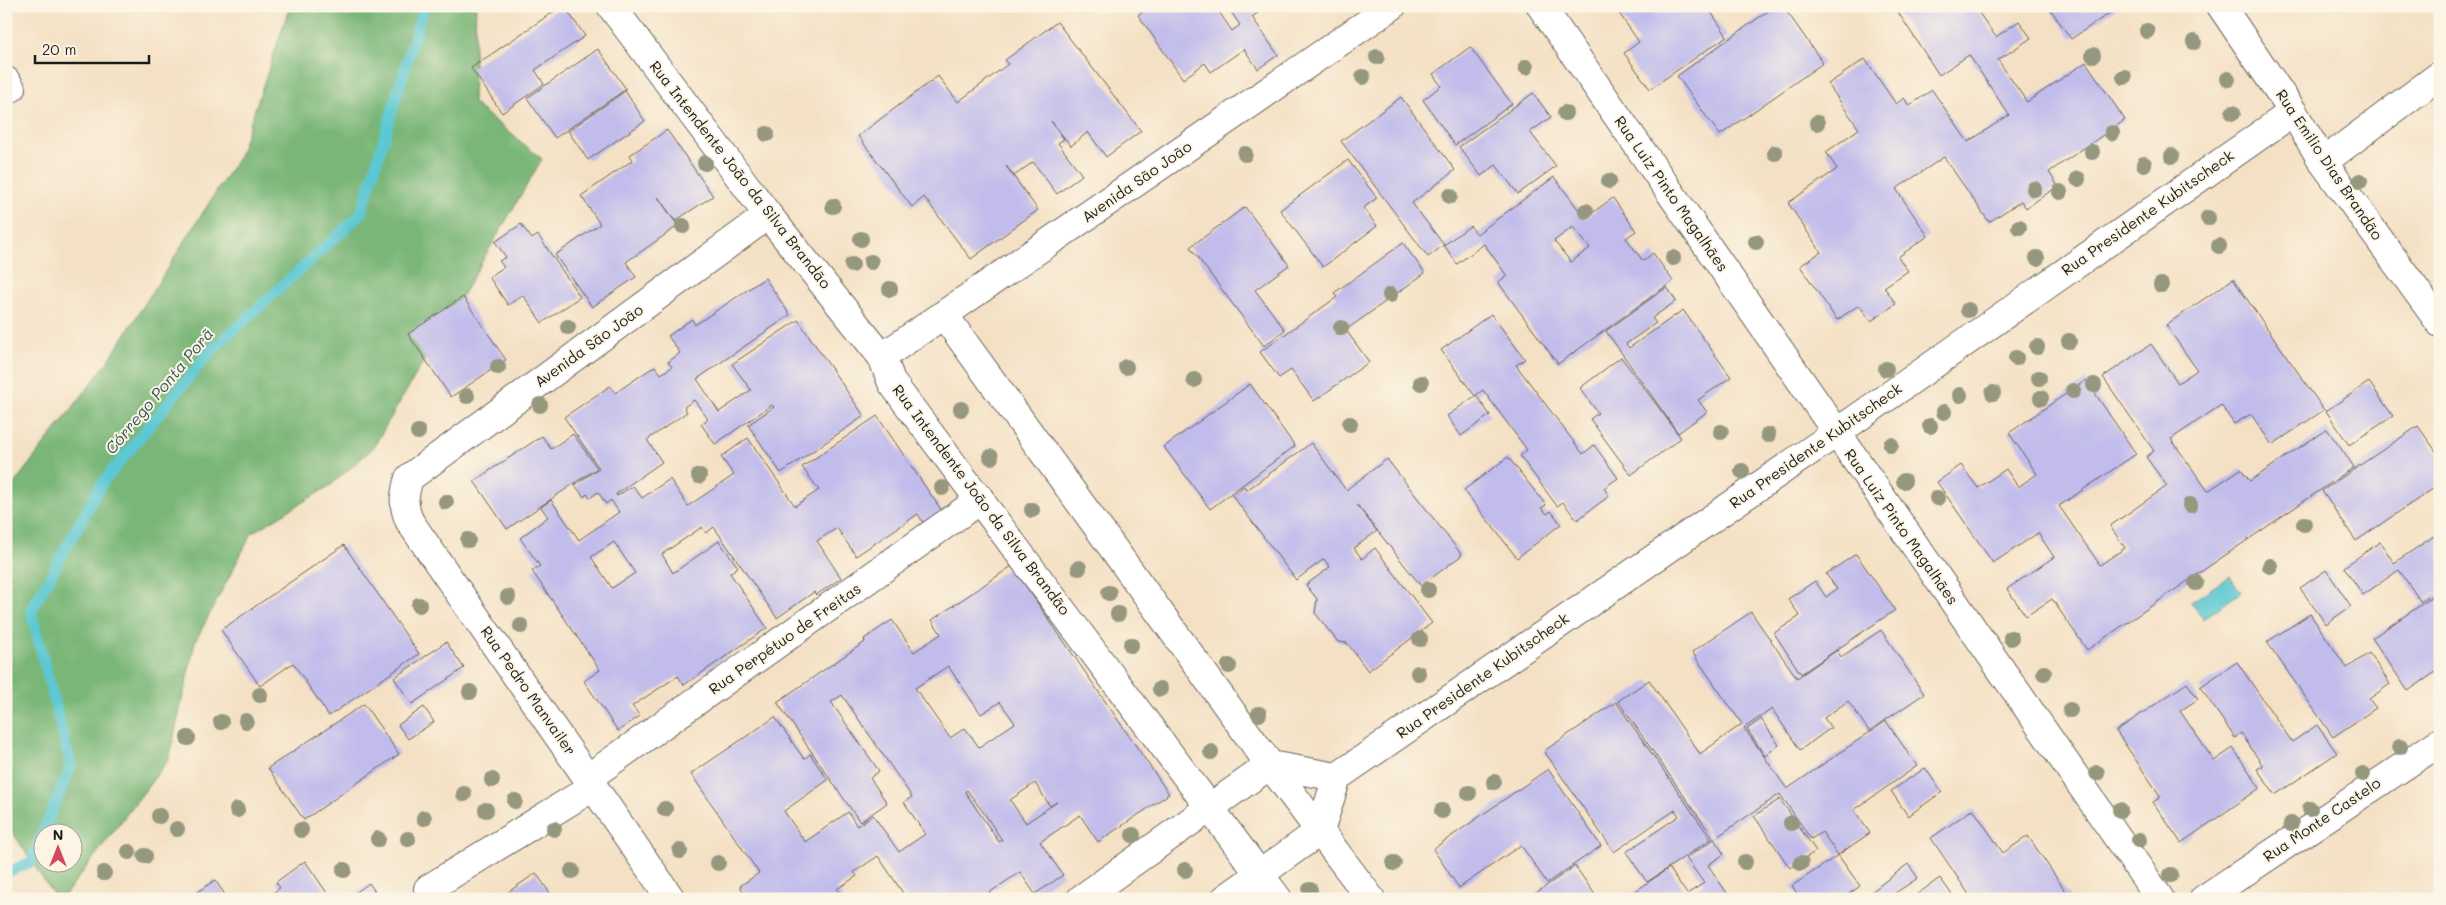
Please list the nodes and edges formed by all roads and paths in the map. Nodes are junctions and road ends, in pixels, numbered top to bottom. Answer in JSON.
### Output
{"nodes":[{"id":1,"x":611,"y":6,"type":"edge"},
{"id":2,"x":1392,"y":6,"type":"edge"},
{"id":3,"x":1541,"y":6,"type":"edge"},
{"id":4,"x":2220,"y":6,"type":"edge"},
{"id":5,"x":2440,"y":75,"type":"edge"},
{"id":6,"x":2293,"y":112,"type":"junction"},
{"id":7,"x":2323,"y":162,"type":"junction"},
{"id":8,"x":768,"y":215,"type":"junction"},
{"id":9,"x":944,"y":315,"type":"junction"},
{"id":10,"x":2440,"y":323,"type":"edge"},
{"id":11,"x":882,"y":357,"type":"junction"},
{"id":12,"x":1836,"y":433,"type":"junction"},
{"id":13,"x":410,"y":478,"type":"joint"},
{"id":14,"x":981,"y":499,"type":"junction"},
{"id":15,"x":2440,"y":742,"type":"edge"},
{"id":16,"x":1270,"y":765,"type":"junction"},
{"id":17,"x":1337,"y":777,"type":"junction"},
{"id":18,"x":590,"y":782,"type":"junction"},
{"id":19,"x":1210,"y":809,"type":"junction"},
{"id":20,"x":1320,"y":831,"type":"junction"},
{"id":21,"x":1259,"y":875,"type":"junction"},
{"id":22,"x":428,"y":889,"type":"dead end"},
{"id":23,"x":671,"y":899,"type":"edge"},
{"id":24,"x":1081,"y":899,"type":"edge"},
{"id":25,"x":1225,"y":899,"type":"edge"},
{"id":26,"x":1278,"y":899,"type":"edge"},
{"id":27,"x":1371,"y":899,"type":"edge"},
{"id":28,"x":2160,"y":899,"type":"edge"},
{"id":29,"x":2204,"y":899,"type":"edge"}],
"edges":[{"from":1,"to":8,"type":"street","name":"Rua Intendente João da Silva Brandão"},
{"from":2,"to":9,"type":"street","name":"Avenida São João"},
{"from":3,"to":12,"type":"street","name":"Rua Luiz Pinto Magalhães"},
{"from":4,"to":6,"type":"street","name":"Rua Emilio Dias Brandão"},
{"from":5,"to":7,"type":"street"},
{"from":6,"to":7,"type":"street","name":"Rua Emilio Dias Brandão"},
{"from":6,"to":12,"type":"street","name":"Rua Presidente Kubitscheck"},
{"from":7,"to":10,"type":"street","name":"Rua Emilio Dias Brandão"},
{"from":8,"to":11,"type":"street","name":"Rua Intendente João da Silva Brandão"},
{"from":8,"to":13,"type":"street","name":"Avenida São João"},
{"from":9,"to":11,"type":"street","name":"Avenida São João"},
{"from":9,"to":16,"type":"street"},
{"from":11,"to":14,"type":"street","name":"Rua Intendente João da Silva Brandão"},
{"from":12,"to":17,"type":"street","name":"Rua Presidente Kubitscheck"},
{"from":12,"to":28,"type":"street","name":"Rua Luiz Pinto Magalhães"},
{"from":13,"to":18,"type":"street","name":"Rua Pedro Manvailer"},
{"from":14,"to":18,"type":"street","name":"Rua Perpétuo de Freitas"},
{"from":14,"to":19,"type":"street","name":"Rua Intendente João da Silva Brandão"},
{"from":15,"to":29,"type":"street","name":"Rua Monte Castelo"},
{"from":16,"to":17,"type":"street"},
{"from":16,"to":19,"type":"street"},
{"from":16,"to":20,"type":"street"},
{"from":17,"to":20,"type":"street"},
{"from":18,"to":22,"type":"street","name":"Rua Perpétuo de Freitas"},
{"from":18,"to":23,"type":"street","name":"Rua Pedro Manvailer"},
{"from":19,"to":21,"type":"street","name":"Rua Intendente João da Silva Brandão"},
{"from":19,"to":24,"type":"street"},
{"from":20,"to":21,"type":"street"},
{"from":20,"to":27,"type":"street"},
{"from":21,"to":25,"type":"street"},
{"from":21,"to":26,"type":"street","name":"Rua Intendente João da Silva Brandão"}]}
